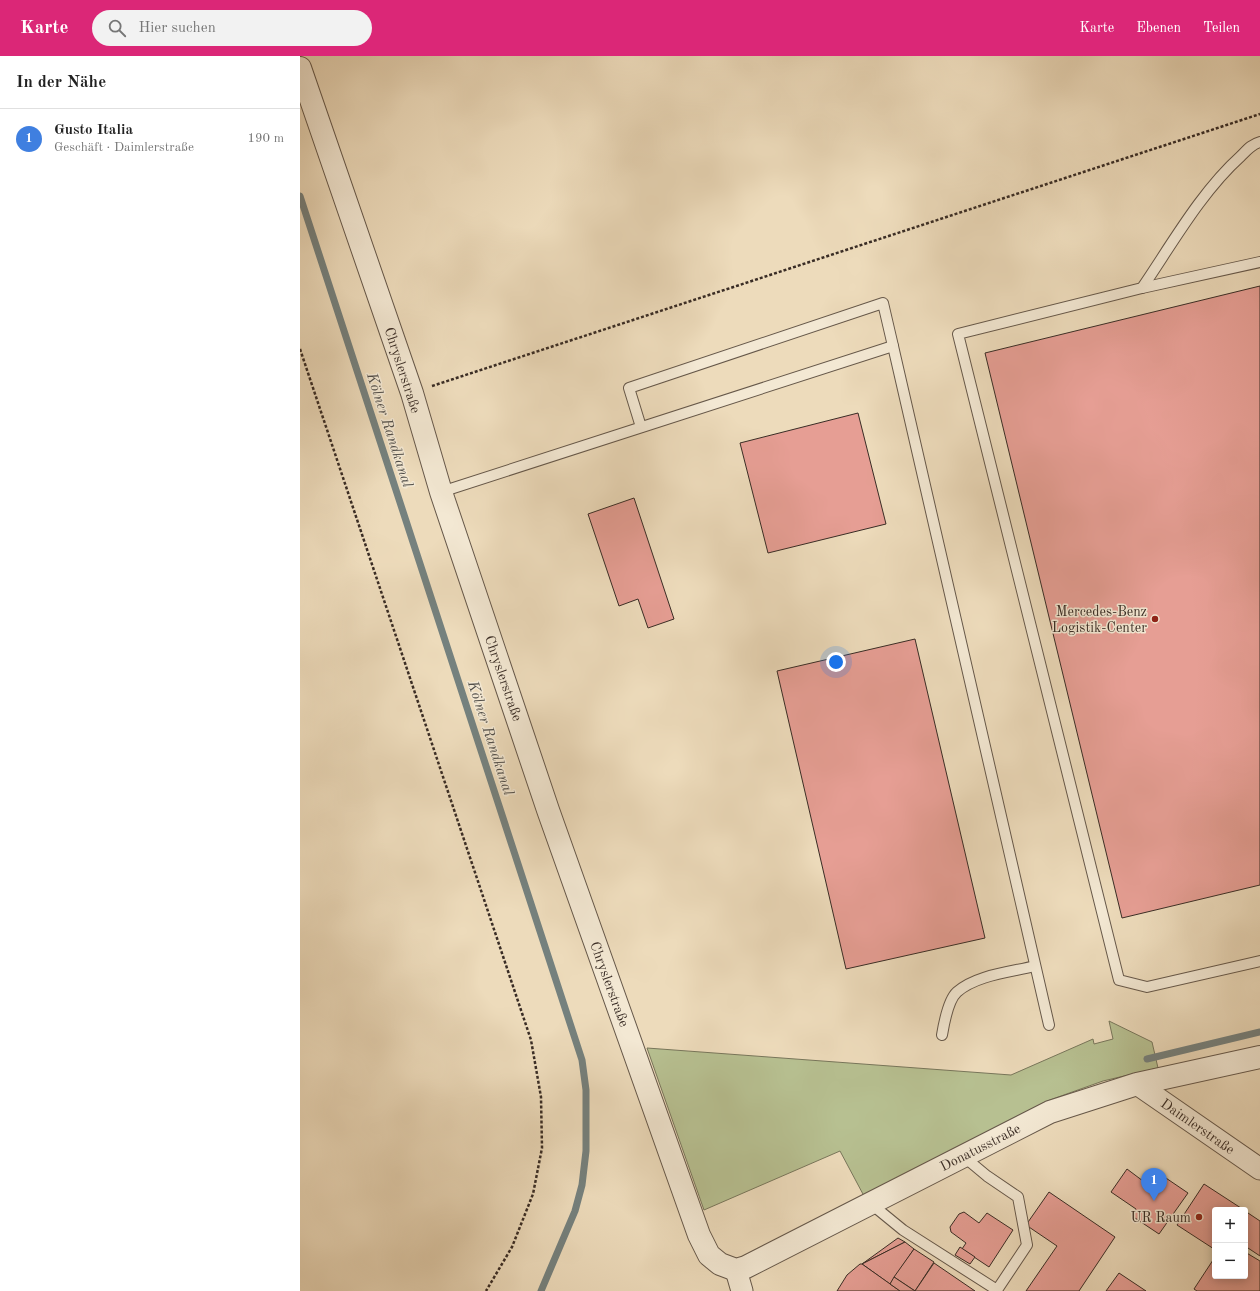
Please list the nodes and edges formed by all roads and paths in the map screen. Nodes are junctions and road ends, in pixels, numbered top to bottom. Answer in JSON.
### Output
{"nodes":[{"id":1,"x":300,"y":68,"type":"edge"},
{"id":2,"x":1260,"y":114,"type":"edge"},
{"id":3,"x":1260,"y":142,"type":"edge"},
{"id":4,"x":1260,"y":262,"type":"edge"},
{"id":5,"x":1142,"y":288,"type":"junction"},
{"id":6,"x":893,"y":346,"type":"junction"},
{"id":7,"x":300,"y":349,"type":"edge"},
{"id":8,"x":412,"y":393,"type":"junction"},
{"id":9,"x":641,"y":427,"type":"junction"},
{"id":10,"x":441,"y":492,"type":"junction"},
{"id":11,"x":1260,"y":961,"type":"edge"},
{"id":12,"x":1035,"y":966,"type":"junction"},
{"id":13,"x":1049,"y":1025,"type":"dead end"},
{"id":14,"x":942,"y":1035,"type":"dead end"},
{"id":15,"x":1260,"y":1057,"type":"edge"},
{"id":16,"x":1137,"y":1084,"type":"junction"},
{"id":17,"x":963,"y":1156,"type":"junction"},
{"id":18,"x":1260,"y":1169,"type":"edge"},
{"id":19,"x":870,"y":1203,"type":"junction"},
{"id":20,"x":736,"y":1270,"type":"junction"},
{"id":21,"x":486,"y":1291,"type":"edge"},
{"id":22,"x":742,"y":1291,"type":"edge"}],
"edges":[{"from":1,"to":8,"type":"street","name":"Chryslerstraße"},
{"from":2,"to":8,"type":"path"},
{"from":3,"to":5,"type":"lane"},
{"from":4,"to":5,"type":"lane"},
{"from":5,"to":11,"type":"lane"},
{"from":6,"to":9,"type":"lane"},
{"from":6,"to":9,"type":"lane"},
{"from":6,"to":12,"type":"lane"},
{"from":7,"to":21,"type":"path"},
{"from":8,"to":10,"type":"street","name":"Chryslerstraße"},
{"from":9,"to":10,"type":"lane"},
{"from":10,"to":20,"type":"street","name":"Chryslerstraße"},
{"from":12,"to":13,"type":"lane"},
{"from":12,"to":14,"type":"lane"},
{"from":15,"to":16,"type":"street","name":"Donatusstraße"},
{"from":16,"to":17,"type":"street","name":"Donatusstraße"},
{"from":16,"to":18,"type":"street","name":"Daimlerstraße"},
{"from":17,"to":19,"type":"street","name":"Donatusstraße"},
{"from":17,"to":19,"type":"lane"},
{"from":19,"to":20,"type":"street","name":"Donatusstraße"},
{"from":20,"to":22,"type":"street"}]}
